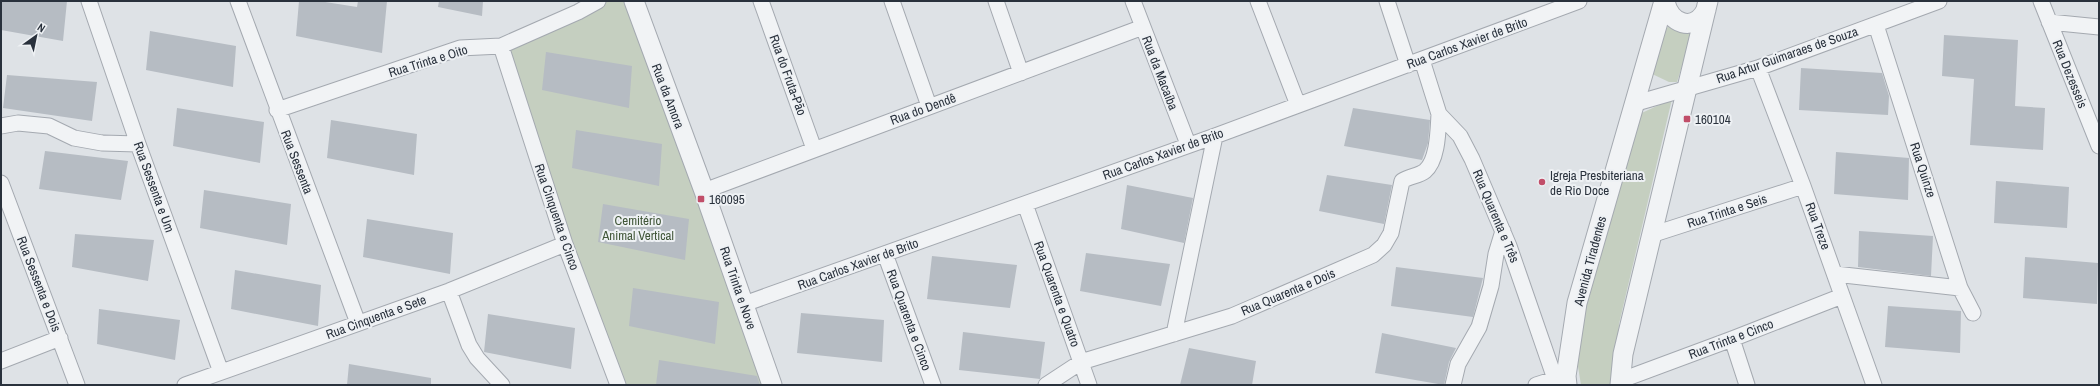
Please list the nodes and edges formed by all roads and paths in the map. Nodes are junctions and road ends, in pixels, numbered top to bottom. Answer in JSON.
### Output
{"nodes":[{"id":1,"x":89,"y":1,"type":"edge"},
{"id":2,"x":238,"y":1,"type":"edge"},
{"id":3,"x":598,"y":1,"type":"edge"},
{"id":4,"x":634,"y":1,"type":"edge"},
{"id":5,"x":761,"y":1,"type":"edge"},
{"id":6,"x":892,"y":1,"type":"edge"},
{"id":7,"x":996,"y":1,"type":"edge"},
{"id":8,"x":1132,"y":1,"type":"edge"},
{"id":9,"x":1258,"y":1,"type":"edge"},
{"id":10,"x":1387,"y":1,"type":"edge"},
{"id":11,"x":1580,"y":1,"type":"edge"},
{"id":12,"x":1664,"y":1,"type":"edge"},
{"id":13,"x":1939,"y":1,"type":"edge"},
{"id":14,"x":2041,"y":1,"type":"edge"},
{"id":15,"x":1707,"y":6,"type":"edge"},
{"id":16,"x":2049,"y":22,"type":"junction"},
{"id":17,"x":1876,"y":25,"type":"junction"},
{"id":18,"x":1143,"y":27,"type":"junction"},
{"id":19,"x":2099,"y":28,"type":"edge"},
{"id":20,"x":501,"y":46,"type":"junction"},
{"id":21,"x":1415,"y":62,"type":"junction"},
{"id":22,"x":1758,"y":68,"type":"junction"},
{"id":23,"x":1021,"y":73,"type":"junction"},
{"id":24,"x":1687,"y":88,"type":"junction"},
{"id":25,"x":1633,"y":104,"type":"junction"},
{"id":26,"x":1298,"y":105,"type":"junction"},
{"id":27,"x":929,"y":106,"type":"junction"},
{"id":28,"x":277,"y":110,"type":"junction"},
{"id":29,"x":1439,"y":114,"type":"junction"},
{"id":30,"x":1,"y":126,"type":"edge"},
{"id":31,"x":1215,"y":136,"type":"junction"},
{"id":32,"x":138,"y":144,"type":"junction"},
{"id":33,"x":1188,"y":144,"type":"junction"},
{"id":34,"x":2099,"y":146,"type":"edge"},
{"id":35,"x":814,"y":149,"type":"junction"},
{"id":36,"x":1,"y":183,"type":"edge"},
{"id":37,"x":1803,"y":186,"type":"junction"},
{"id":38,"x":704,"y":191,"type":"junction"},
{"id":39,"x":1024,"y":204,"type":"junction"},
{"id":40,"x":6,"y":217,"type":"edge"},
{"id":41,"x":1503,"y":231,"type":"junction"},
{"id":42,"x":1651,"y":235,"type":"junction"},
{"id":43,"x":565,"y":244,"type":"junction"},
{"id":44,"x":885,"y":254,"type":"junction"},
{"id":45,"x":1835,"y":274,"type":"junction"},
{"id":46,"x":1960,"y":288,"type":"junction"},
{"id":47,"x":449,"y":291,"type":"junction"},
{"id":48,"x":1842,"y":296,"type":"junction"},
{"id":49,"x":744,"y":304,"type":"junction"},
{"id":50,"x":1973,"y":313,"type":"dead end"},
{"id":51,"x":358,"y":323,"type":"junction"},
{"id":52,"x":1174,"y":334,"type":"junction"},
{"id":53,"x":60,"y":338,"type":"junction"},
{"id":54,"x":1732,"y":340,"type":"junction"},
{"id":55,"x":1,"y":362,"type":"edge"},
{"id":56,"x":1081,"y":362,"type":"junction"},
{"id":57,"x":221,"y":372,"type":"junction"},
{"id":58,"x":1562,"y":380,"type":"edge"},
{"id":59,"x":1620,"y":383,"type":"edge"},
{"id":60,"x":77,"y":385,"type":"edge"},
{"id":61,"x":185,"y":385,"type":"edge"},
{"id":62,"x":502,"y":385,"type":"edge"},
{"id":63,"x":618,"y":385,"type":"edge"},
{"id":64,"x":772,"y":385,"type":"edge"},
{"id":65,"x":933,"y":385,"type":"edge"},
{"id":66,"x":1046,"y":385,"type":"edge"},
{"id":67,"x":1089,"y":385,"type":"edge"},
{"id":68,"x":1453,"y":385,"type":"edge"},
{"id":69,"x":1536,"y":385,"type":"edge"},
{"id":70,"x":1747,"y":385,"type":"edge"},
{"id":71,"x":1874,"y":385,"type":"edge"}],
"edges":[{"from":1,"to":32,"type":"street","name":"Rua Sessenta e Um"},
{"from":2,"to":28,"type":"street","name":"Rua Sessenta"},
{"from":3,"to":20,"type":"street","name":"Rua Trinta e Oito"},
{"from":4,"to":38,"type":"street","name":"Rua da Amora"},
{"from":5,"to":35,"type":"street","name":"Rua do Fruta-Pão"},
{"from":6,"to":27,"type":"street"},
{"from":7,"to":23,"type":"street"},
{"from":8,"to":18,"type":"street","name":"Rua da Macaíba"},
{"from":9,"to":26,"type":"street"},
{"from":10,"to":21,"type":"street","name":"Rua Quarenta e Três"},
{"from":11,"to":21,"type":"street","name":"Rua Carlos Xavier de Brito"},
{"from":12,"to":15,"type":"street"},
{"from":12,"to":25,"type":"street","name":"Avenida Tiradentes"},
{"from":13,"to":17,"type":"street","name":"Rua Artur Guimaraes de Souza"},
{"from":14,"to":16,"type":"street","name":"Rua Dezesseis"},
{"from":15,"to":24,"type":"street"},
{"from":16,"to":19,"type":"street"},
{"from":16,"to":34,"type":"street","name":"Rua Dezesseis"},
{"from":17,"to":22,"type":"street","name":"Rua Artur Guimaraes de Souza"},
{"from":17,"to":46,"type":"street","name":"Rua Quinze"},
{"from":18,"to":23,"type":"street","name":"Rua do Dendê"},
{"from":18,"to":33,"type":"street","name":"Rua da Macaíba"},
{"from":20,"to":28,"type":"street","name":"Rua Trinta e Oito"},
{"from":20,"to":43,"type":"street","name":"Rua Cinquenta e Cinco"},
{"from":21,"to":26,"type":"street","name":"Rua Carlos Xavier de Brito"},
{"from":21,"to":29,"type":"street","name":"Rua Quarenta e Três"},
{"from":22,"to":24,"type":"street","name":"Rua Artur Guimaraes de Souza"},
{"from":22,"to":37,"type":"street","name":"Rua Treze"},
{"from":23,"to":27,"type":"street","name":"Rua do Dendê"},
{"from":24,"to":25,"type":"street","name":"Rua Artur Guimaraes de Souza"},
{"from":24,"to":42,"type":"street"},
{"from":25,"to":58,"type":"street","name":"Avenida Tiradentes"},
{"from":26,"to":31,"type":"street","name":"Rua Carlos Xavier de Brito"},
{"from":27,"to":35,"type":"street","name":"Rua do Dendê"},
{"from":28,"to":51,"type":"street","name":"Rua Sessenta"},
{"from":29,"to":41,"type":"street","name":"Rua Quarenta e Três"},
{"from":29,"to":52,"type":"street","name":"Rua Quarenta e Dois"},
{"from":30,"to":32,"type":"street"},
{"from":31,"to":33,"type":"street","name":"Rua Carlos Xavier de Brito"},
{"from":31,"to":52,"type":"street"},
{"from":32,"to":57,"type":"street","name":"Rua Sessenta e Um"},
{"from":33,"to":39,"type":"street","name":"Rua Carlos Xavier de Brito"},
{"from":35,"to":38,"type":"street","name":"Rua do Dendê"},
{"from":36,"to":40,"type":"street","name":"Rua Sessenta e Dois"},
{"from":37,"to":42,"type":"street","name":"Rua Trinta e Seis"},
{"from":37,"to":45,"type":"street","name":"Rua Treze"},
{"from":38,"to":49,"type":"street","name":"Rua Trinta e Nove"},
{"from":39,"to":44,"type":"street","name":"Rua Carlos Xavier de Brito"},
{"from":39,"to":56,"type":"street","name":"Rua Quarenta e Quatro"},
{"from":40,"to":53,"type":"street","name":"Rua Sessenta e Dois"},
{"from":41,"to":58,"type":"street","name":"Rua Quarenta e Três"},
{"from":41,"to":68,"type":"street"},
{"from":42,"to":59,"type":"street"},
{"from":43,"to":47,"type":"street","name":"Rua Cinquenta e Sete"},
{"from":43,"to":63,"type":"street","name":"Rua Cinquenta e Cinco"},
{"from":44,"to":49,"type":"street","name":"Rua Carlos Xavier de Brito"},
{"from":44,"to":65,"type":"street","name":"Rua Quarenta e Cinco"},
{"from":45,"to":46,"type":"street"},
{"from":45,"to":48,"type":"street","name":"Rua Treze"},
{"from":46,"to":50,"type":"street","name":"Rua Quinze"},
{"from":47,"to":51,"type":"street","name":"Rua Cinquenta e Sete"},
{"from":47,"to":62,"type":"street"},
{"from":48,"to":54,"type":"street","name":"Rua Trinta e Cinco"},
{"from":48,"to":71,"type":"street","name":"Rua Treze"},
{"from":49,"to":64,"type":"street","name":"Rua Trinta e Nove"},
{"from":51,"to":57,"type":"street","name":"Rua Cinquenta e Sete"},
{"from":52,"to":56,"type":"street","name":"Rua Quarenta e Dois"},
{"from":53,"to":55,"type":"street"},
{"from":53,"to":60,"type":"street","name":"Rua Sessenta e Dois"},
{"from":54,"to":59,"type":"street","name":"Rua Trinta e Cinco"},
{"from":54,"to":70,"type":"street"},
{"from":56,"to":66,"type":"street","name":"Rua Quarenta e Dois"},
{"from":56,"to":67,"type":"street","name":"Rua Quarenta e Quatro"},
{"from":57,"to":61,"type":"street","name":"Rua Cinquenta e Sete"},
{"from":58,"to":69,"type":"street"}]}
